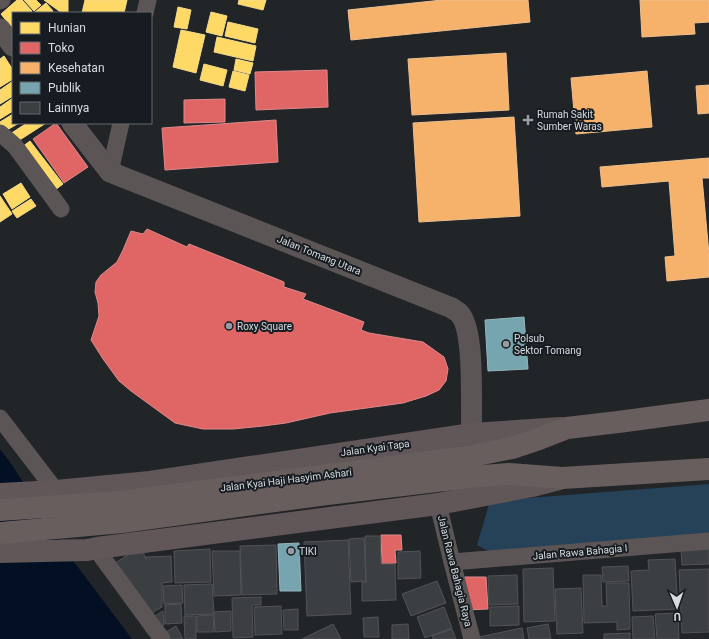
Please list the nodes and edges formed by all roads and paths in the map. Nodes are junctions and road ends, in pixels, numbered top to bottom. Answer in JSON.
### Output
{"nodes":[{"id":1,"x":148,"y":0,"type":"edge"},
{"id":2,"x":145,"y":12,"type":"edge"},
{"id":3,"x":0,"y":29,"type":"edge"},
{"id":4,"x":12,"y":45,"type":"edge"},
{"id":5,"x":73,"y":124,"type":"edge"},
{"id":6,"x":121,"y":124,"type":"edge"},
{"id":7,"x":0,"y":133,"type":"edge"},
{"id":8,"x":110,"y":172,"type":"junction"},
{"id":9,"x":61,"y":209,"type":"dead end"},
{"id":10,"x":709,"y":410,"type":"edge"},
{"id":11,"x":0,"y":418,"type":"edge"},
{"id":12,"x":567,"y":428,"type":"junction"},
{"id":13,"x":472,"y":434,"type":"junction"},
{"id":14,"x":469,"y":467,"type":"junction"},
{"id":15,"x":709,"y":469,"type":"edge"},
{"id":16,"x":562,"y":478,"type":"junction"},
{"id":17,"x":49,"y":491,"type":"junction"},
{"id":18,"x":0,"y":494,"type":"edge"},
{"id":19,"x":438,"y":504,"type":"junction"},
{"id":20,"x":0,"y":510,"type":"edge"},
{"id":21,"x":0,"y":533,"type":"edge"},
{"id":22,"x":709,"y":541,"type":"edge"},
{"id":23,"x":92,"y":549,"type":"junction"},
{"id":24,"x":0,"y":552,"type":"edge"},
{"id":25,"x":452,"y":562,"type":"junction"},
{"id":26,"x":162,"y":639,"type":"edge"},
{"id":27,"x":472,"y":639,"type":"edge"}],
"edges":[{"from":1,"to":2,"type":"street"},
{"from":3,"to":4,"type":"street"},
{"from":5,"to":8,"type":"street"},
{"from":6,"to":8,"type":"street"},
{"from":7,"to":9,"type":"street"},
{"from":8,"to":13,"type":"street","name":"Jalan Tomang Utara"},
{"from":10,"to":12,"type":"main road","name":"Jalan Kyai Tapa"},
{"from":11,"to":17,"type":"street"},
{"from":12,"to":13,"type":"main road","name":"Jalan Kyai Tapa"},
{"from":12,"to":14,"type":"main road","name":"Jalan Kyai Haji Hasyim Ashari"},
{"from":13,"to":17,"type":"main road","name":"Jalan Kyai Tapa"},
{"from":14,"to":16,"type":"main road","name":"Jalan Kyai Haji Hasyim Ashari"},
{"from":14,"to":20,"type":"main road","name":"Jalan Kyai Haji Hasyim Ashari"},
{"from":14,"to":21,"type":"main road","name":"Jalan Kyai Haji Hasyim Ashari"},
{"from":15,"to":16,"type":"main road"},
{"from":16,"to":19,"type":"main road"},
{"from":17,"to":18,"type":"main road"},
{"from":19,"to":23,"type":"main road"},
{"from":19,"to":25,"type":"street","name":"Jalan Rawa Bahagia Raya"},
{"from":22,"to":25,"type":"street","name":"Jalan Rawa Bahagia I"},
{"from":23,"to":24,"type":"main road"},
{"from":23,"to":26,"type":"street"},
{"from":25,"to":27,"type":"street","name":"Jalan Rawa Bahagia Raya"}]}
